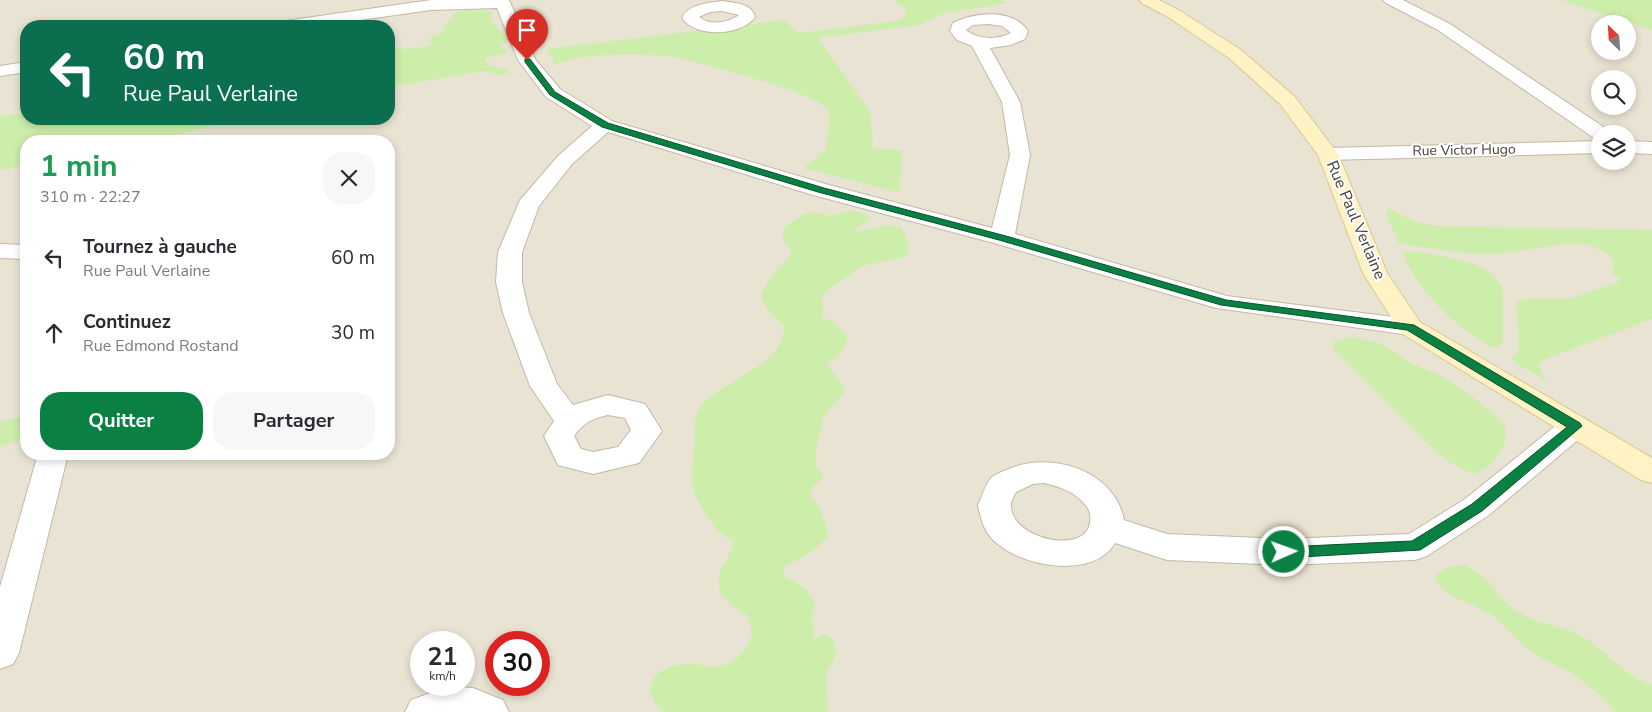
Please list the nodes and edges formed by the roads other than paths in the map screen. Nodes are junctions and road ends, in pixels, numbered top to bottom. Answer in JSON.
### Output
{"nodes":[{"id":1,"x":1147,"y":0,"type":"edge"},
{"id":2,"x":1391,"y":0,"type":"edge"},
{"id":3,"x":501,"y":1,"type":"edge"},
{"id":4,"x":326,"y":20,"type":"edge"},
{"id":5,"x":978,"y":41,"type":"dead end"},
{"id":6,"x":20,"y":68,"type":"edge"},
{"id":7,"x":0,"y":71,"type":"edge"},
{"id":8,"x":605,"y":125,"type":"junction"},
{"id":9,"x":1591,"y":127,"type":"edge"},
{"id":10,"x":1591,"y":147,"type":"edge"},
{"id":11,"x":1636,"y":147,"type":"edge"},
{"id":12,"x":1652,"y":148,"type":"edge"},
{"id":13,"x":1328,"y":154,"type":"junction"},
{"id":14,"x":1002,"y":238,"type":"junction"},
{"id":15,"x":0,"y":251,"type":"edge"},
{"id":16,"x":20,"y":252,"type":"edge"},
{"id":17,"x":1410,"y":327,"type":"junction"},
{"id":18,"x":569,"y":420,"type":"dead end"},
{"id":19,"x":1575,"y":426,"type":"junction"},
{"id":20,"x":50,"y":460,"type":"edge"},
{"id":21,"x":1652,"y":472,"type":"edge"},
{"id":22,"x":1106,"y":527,"type":"dead end"},
{"id":23,"x":0,"y":653,"type":"edge"},
{"id":24,"x":425,"y":712,"type":"edge"},
{"id":25,"x":489,"y":712,"type":"edge"}],
"edges":[{"from":1,"to":13,"type":"street","name":"Rue Paul Verlaine"},
{"from":2,"to":9,"type":"street"},
{"from":3,"to":4,"type":"street"},
{"from":3,"to":8,"type":"street"},
{"from":5,"to":14,"type":"street"},
{"from":6,"to":7,"type":"street"},
{"from":8,"to":14,"type":"street"},
{"from":8,"to":18,"type":"street"},
{"from":10,"to":13,"type":"street","name":"Rue Victor Hugo"},
{"from":11,"to":12,"type":"street"},
{"from":13,"to":17,"type":"street","name":"Rue Paul Verlaine"},
{"from":14,"to":17,"type":"street"},
{"from":15,"to":16,"type":"street"},
{"from":17,"to":19,"type":"street","name":"Rue Paul Verlaine"},
{"from":19,"to":21,"type":"street","name":"Rue Paul Verlaine"},
{"from":19,"to":22,"type":"street"},
{"from":20,"to":23,"type":"street"},
{"from":24,"to":25,"type":"street"}]}
